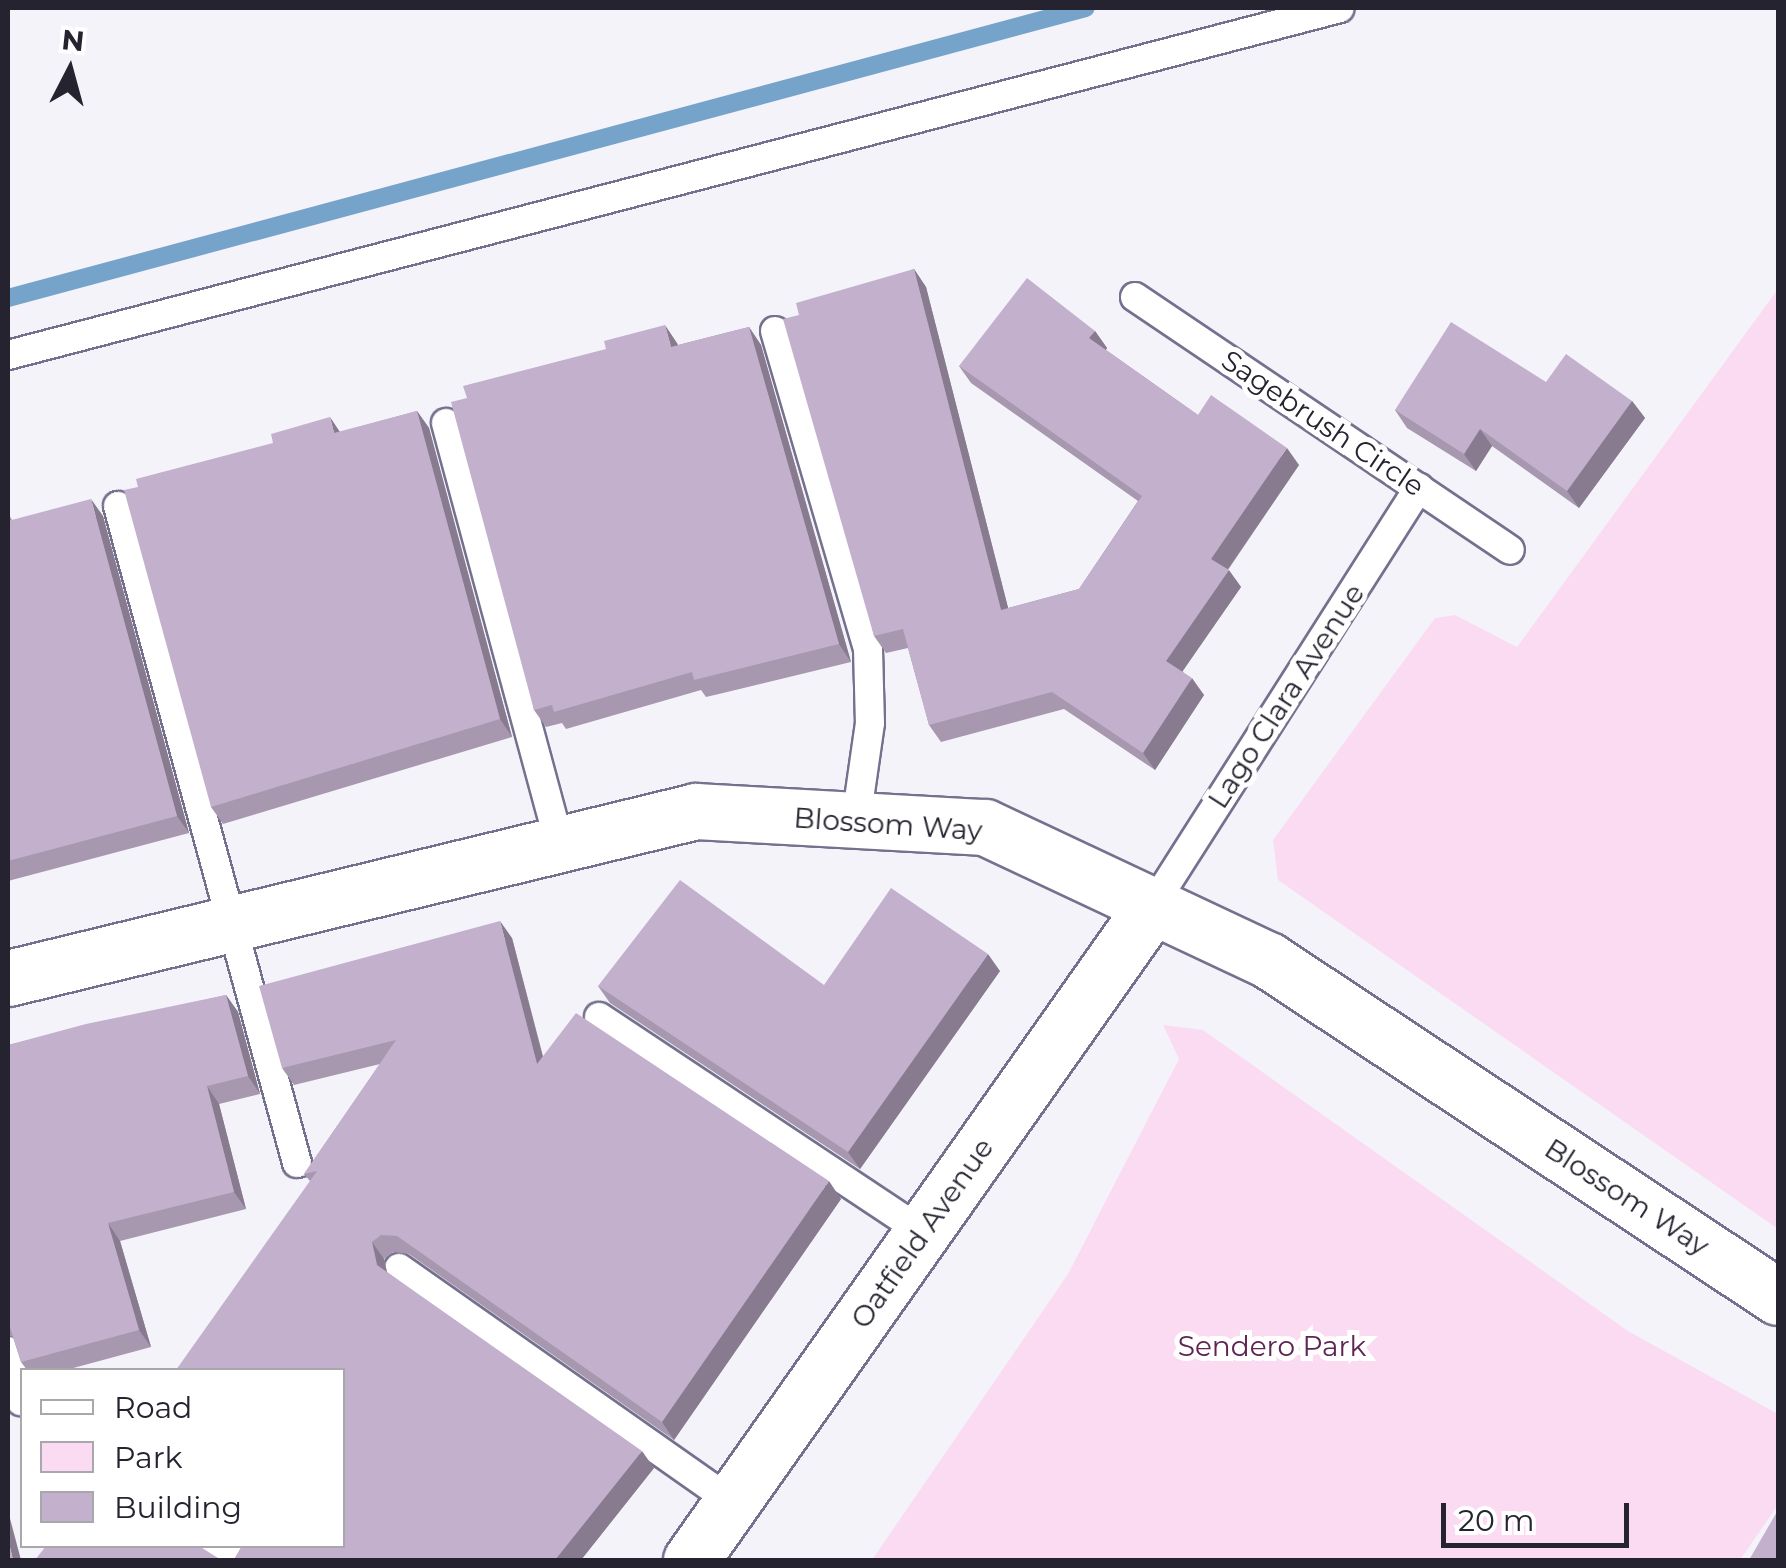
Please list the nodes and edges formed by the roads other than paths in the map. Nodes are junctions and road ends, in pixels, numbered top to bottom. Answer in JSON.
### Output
{"nodes":[{"id":1,"x":1340,"y":8,"type":"edge"},
{"id":2,"x":1135,"y":297,"type":"dead end"},
{"id":3,"x":774,"y":331,"type":"dead end"},
{"id":4,"x":8,"y":355,"type":"edge"},
{"id":5,"x":446,"y":422,"type":"dead end"},
{"id":6,"x":1420,"y":488,"type":"junction"},
{"id":7,"x":118,"y":506,"type":"dead end"},
{"id":8,"x":1510,"y":550,"type":"dead end"},
{"id":9,"x":856,"y":820,"type":"junction"},
{"id":10,"x":560,"y":846,"type":"junction"},
{"id":11,"x":1152,"y":905,"type":"junction"},
{"id":12,"x":232,"y":926,"type":"junction"},
{"id":13,"x":8,"y":978,"type":"edge"},
{"id":14,"x":599,"y":1017,"type":"edge"},
{"id":15,"x":296,"y":1163,"type":"dead end"},
{"id":16,"x":923,"y":1232,"type":"junction"},
{"id":17,"x":399,"y":1268,"type":"edge"},
{"id":18,"x":1778,"y":1297,"type":"edge"},
{"id":19,"x":8,"y":1350,"type":"edge"},
{"id":20,"x":20,"y":1397,"type":"edge"},
{"id":21,"x":732,"y":1502,"type":"junction"},
{"id":22,"x":691,"y":1560,"type":"edge"}],
"edges":[{"from":1,"to":4,"type":"lane"},
{"from":2,"to":6,"type":"lane","name":"Sagebrush Circle"},
{"from":3,"to":9,"type":"lane"},
{"from":5,"to":10,"type":"lane"},
{"from":6,"to":8,"type":"lane","name":"Sagebrush Circle"},
{"from":6,"to":11,"type":"lane","name":"Lago Clara Avenue"},
{"from":7,"to":12,"type":"lane"},
{"from":9,"to":10,"type":"street","name":"Blossom Way"},
{"from":9,"to":11,"type":"street","name":"Blossom Way"},
{"from":10,"to":12,"type":"street","name":"Blossom Way"},
{"from":11,"to":16,"type":"street","name":"Oatfield Avenue"},
{"from":11,"to":18,"type":"street","name":"Blossom Way"},
{"from":12,"to":13,"type":"street","name":"Blossom Way"},
{"from":12,"to":15,"type":"lane"},
{"from":14,"to":16,"type":"lane"},
{"from":16,"to":21,"type":"street","name":"Oatfield Avenue"},
{"from":17,"to":21,"type":"lane"},
{"from":19,"to":20,"type":"lane"},
{"from":21,"to":22,"type":"street","name":"Oatfield Avenue"}]}
